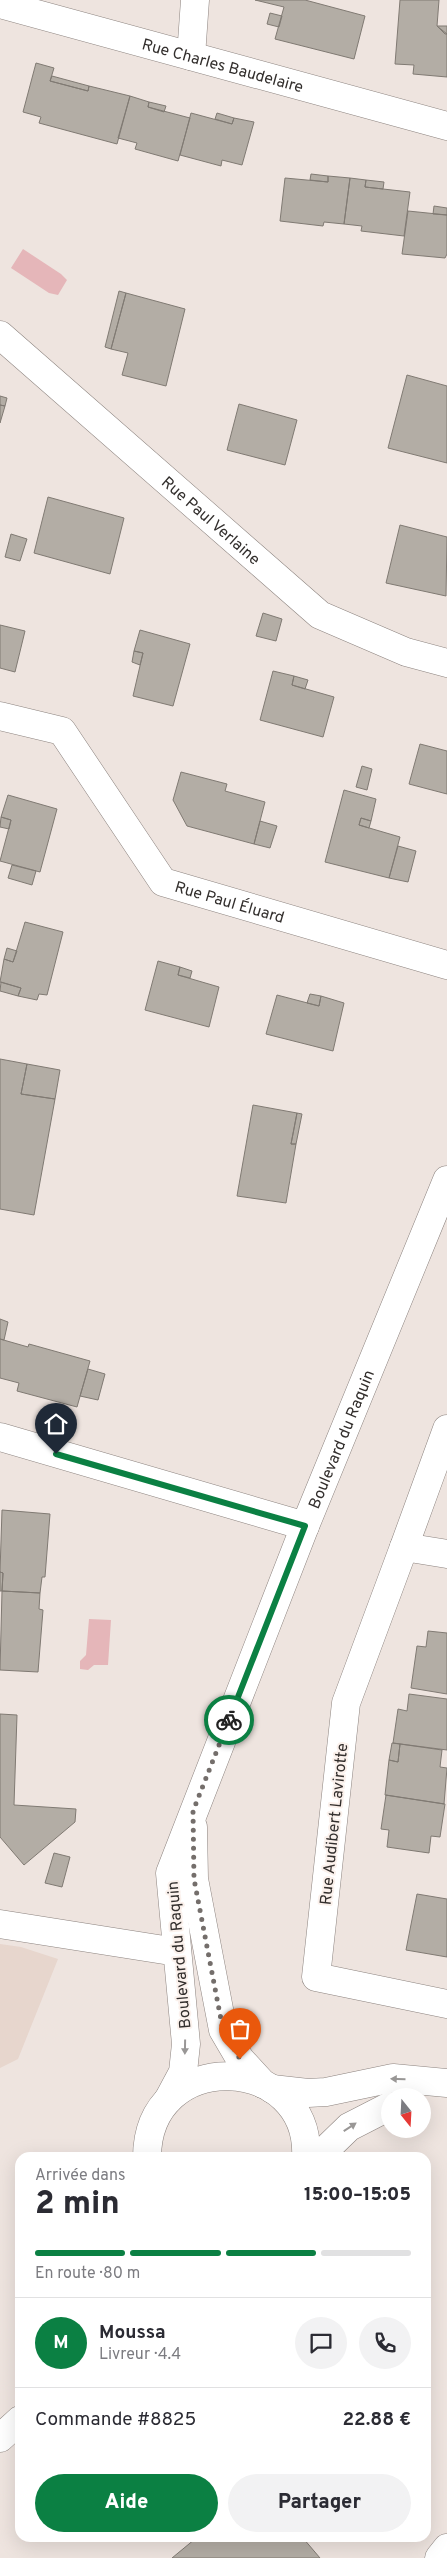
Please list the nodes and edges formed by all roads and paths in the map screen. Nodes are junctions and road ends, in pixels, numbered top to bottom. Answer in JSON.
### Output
{"nodes":[{"id":1,"x":195,"y":0,"type":"edge"},
{"id":2,"x":0,"y":4,"type":"edge"},
{"id":3,"x":191,"y":56,"type":"junction"},
{"id":4,"x":447,"y":126,"type":"edge"},
{"id":5,"x":0,"y":335,"type":"edge"},
{"id":6,"x":447,"y":664,"type":"edge"},
{"id":7,"x":0,"y":716,"type":"edge"},
{"id":8,"x":447,"y":965,"type":"edge"},
{"id":9,"x":447,"y":1180,"type":"edge"},
{"id":10,"x":447,"y":1429,"type":"edge"},
{"id":11,"x":0,"y":1437,"type":"edge"},
{"id":12,"x":305,"y":1526,"type":"junction"},
{"id":13,"x":404,"y":1547,"type":"junction"},
{"id":14,"x":447,"y":1554,"type":"edge"},
{"id":15,"x":193,"y":1811,"type":"junction"},
{"id":16,"x":0,"y":1924,"type":"edge"},
{"id":17,"x":177,"y":1952,"type":"junction"},
{"id":18,"x":447,"y":2004,"type":"edge"},
{"id":19,"x":447,"y":2083,"type":"edge"},
{"id":20,"x":268,"y":2086,"type":"junction"},
{"id":21,"x":447,"y":2088,"type":"edge"},
{"id":22,"x":431,"y":2092,"type":"edge"},
{"id":23,"x":168,"y":2100,"type":"junction"},
{"id":24,"x":381,"y":2111,"type":"edge"},
{"id":25,"x":147,"y":2152,"type":"edge"},
{"id":26,"x":306,"y":2152,"type":"edge"},
{"id":27,"x":324,"y":2152,"type":"edge"},
{"id":28,"x":15,"y":2424,"type":"edge"},
{"id":29,"x":0,"y":2438,"type":"edge"},
{"id":30,"x":447,"y":2548,"type":"edge"},
{"id":31,"x":439,"y":2558,"type":"edge"}],
"edges":[{"from":1,"to":3,"type":"street"},
{"from":2,"to":3,"type":"street","name":"Rue Charles Baudelaire"},
{"from":3,"to":4,"type":"street","name":"Rue Charles Baudelaire"},
{"from":5,"to":6,"type":"street","name":"Rue Paul Verlaine"},
{"from":7,"to":8,"type":"street","name":"Rue Paul Éluard"},
{"from":9,"to":12,"type":"street","name":"Boulevard du Raquin"},
{"from":10,"to":13,"type":"street","name":"Rue Audibert Lavirotte"},
{"from":11,"to":12,"type":"street"},
{"from":12,"to":15,"type":"street","name":"Boulevard du Raquin"},
{"from":13,"to":14,"type":"street"},
{"from":13,"to":18,"type":"street","name":"Rue Audibert Lavirotte"},
{"from":15,"to":17,"type":"street","name":"Boulevard du Raquin"},
{"from":15,"to":20,"type":"street","name":"Boulevard du Raquin"},
{"from":16,"to":17,"type":"street"},
{"from":17,"to":23,"type":"street","name":"Boulevard du Raquin","one_way":true},
{"from":19,"to":20,"type":"street","one_way":true},
{"from":20,"to":23,"type":"street"},
{"from":20,"to":26,"type":"street","name":"Boulevard du Raquin"},
{"from":21,"to":22,"type":"street"},
{"from":23,"to":25,"type":"street"},
{"from":27,"to":24,"type":"street","one_way":true},
{"from":28,"to":29,"type":"street"},
{"from":30,"to":31,"type":"street"}]}
